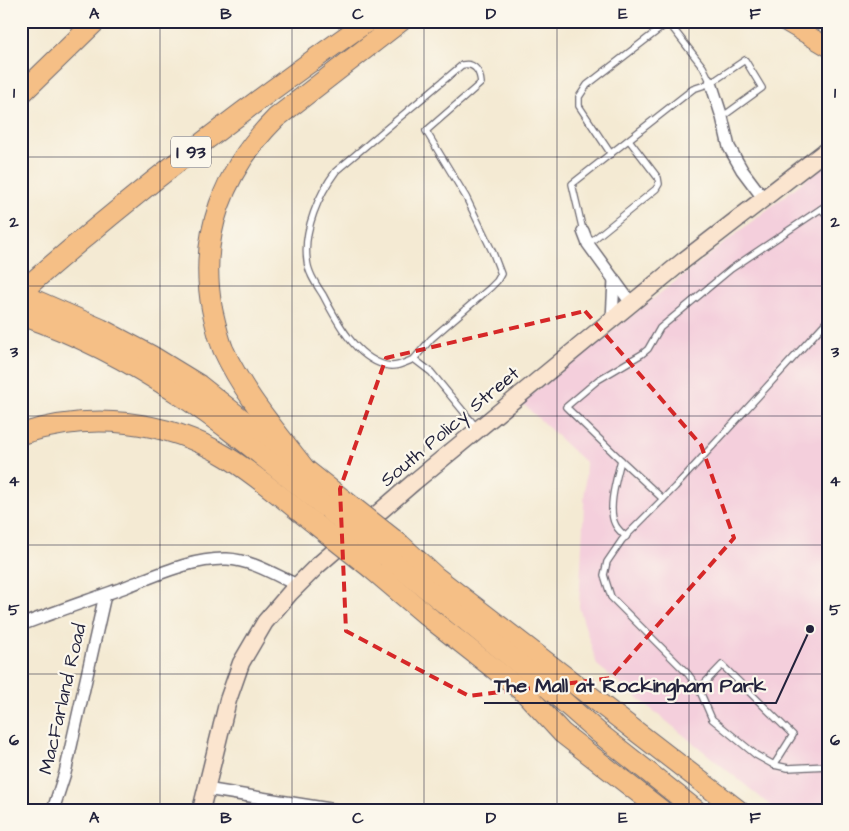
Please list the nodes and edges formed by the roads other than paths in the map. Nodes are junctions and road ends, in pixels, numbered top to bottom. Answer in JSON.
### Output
{"nodes":[{"id":1,"x":96,"y":21,"type":"edge"},
{"id":2,"x":368,"y":21,"type":"edge"},
{"id":3,"x":401,"y":21,"type":"edge"},
{"id":4,"x":784,"y":21,"type":"edge"},
{"id":5,"x":669,"y":22,"type":"edge"},
{"id":6,"x":828,"y":47,"type":"edge"},
{"id":7,"x":711,"y":83,"type":"junction"},
{"id":8,"x":21,"y":94,"type":"edge"},
{"id":9,"x":722,"y":118,"type":"junction"},
{"id":10,"x":629,"y":140,"type":"junction"},
{"id":11,"x":828,"y":150,"type":"edge"},
{"id":12,"x":611,"y":154,"type":"junction"},
{"id":13,"x":763,"y":198,"type":"junction"},
{"id":14,"x":828,"y":204,"type":"edge"},
{"id":15,"x":821,"y":209,"type":"junction"},
{"id":16,"x":828,"y":216,"type":"edge"},
{"id":17,"x":584,"y":230,"type":"joint"},
{"id":18,"x":588,"y":244,"type":"junction"},
{"id":19,"x":614,"y":279,"type":"junction"},
{"id":20,"x":21,"y":293,"type":"edge"},
{"id":21,"x":631,"y":303,"type":"junction"},
{"id":22,"x":29,"y":317,"type":"edge"},
{"id":23,"x":612,"y":320,"type":"junction"},
{"id":24,"x":828,"y":320,"type":"edge"},
{"id":25,"x":414,"y":359,"type":"junction"},
{"id":26,"x":478,"y":430,"type":"junction"},
{"id":27,"x":21,"y":434,"type":"edge"},
{"id":28,"x":621,"y":460,"type":"junction"},
{"id":29,"x":305,"y":469,"type":"junction"},
{"id":30,"x":663,"y":500,"type":"junction"},
{"id":31,"x":330,"y":512,"type":"junction"},
{"id":32,"x":626,"y":536,"type":"junction"},
{"id":33,"x":387,"y":557,"type":"junction"},
{"id":34,"x":297,"y":585,"type":"junction"},
{"id":35,"x":105,"y":594,"type":"junction"},
{"id":36,"x":21,"y":625,"type":"edge"},
{"id":37,"x":699,"y":688,"type":"junction"},
{"id":38,"x":526,"y":694,"type":"junction"},
{"id":39,"x":599,"y":733,"type":"junction"},
{"id":40,"x":774,"y":765,"type":"junction"},
{"id":41,"x":828,"y":766,"type":"edge"},
{"id":42,"x":206,"y":789,"type":"junction"},
{"id":43,"x":313,"y":808,"type":"edge"},
{"id":44,"x":53,"y":810,"type":"edge"},
{"id":45,"x":201,"y":810,"type":"edge"},
{"id":46,"x":336,"y":810,"type":"edge"},
{"id":47,"x":661,"y":810,"type":"edge"},
{"id":48,"x":696,"y":810,"type":"edge"},
{"id":49,"x":738,"y":810,"type":"edge"}],
"edges":[{"from":1,"to":8,"type":"highway"},
{"from":2,"to":20,"type":"highway","number":"I 93"},
{"from":3,"to":29,"type":"highway"},
{"from":4,"to":6,"type":"main road"},
{"from":5,"to":7,"type":"lane"},
{"from":5,"to":12,"type":"lane"},
{"from":7,"to":9,"type":"street"},
{"from":7,"to":9,"type":"lane"},
{"from":7,"to":10,"type":"lane"},
{"from":9,"to":13,"type":"street"},
{"from":10,"to":12,"type":"lane"},
{"from":10,"to":18,"type":"lane"},
{"from":11,"to":13,"type":"street","name":"South Policy Street"},
{"from":12,"to":17,"type":"lane"},
{"from":13,"to":21,"type":"street","name":"South Policy Street"},
{"from":14,"to":15,"type":"lane"},
{"from":15,"to":16,"type":"lane"},
{"from":15,"to":28,"type":"lane"},
{"from":17,"to":18,"type":"street"},
{"from":18,"to":19,"type":"street"},
{"from":19,"to":21,"type":"street"},
{"from":19,"to":23,"type":"street"},
{"from":20,"to":29,"type":"highway"},
{"from":21,"to":23,"type":"street","name":"South Policy Street"},
{"from":22,"to":31,"type":"highway"},
{"from":23,"to":26,"type":"street","name":"South Policy Street"},
{"from":24,"to":30,"type":"lane"},
{"from":25,"to":25,"type":"lane"},
{"from":25,"to":26,"type":"lane"},
{"from":26,"to":34,"type":"street","name":"South Policy Street"},
{"from":27,"to":31,"type":"highway"},
{"from":28,"to":30,"type":"lane"},
{"from":28,"to":32,"type":"lane"},
{"from":29,"to":31,"type":"highway"},
{"from":30,"to":32,"type":"lane"},
{"from":31,"to":33,"type":"highway","bridge":true},
{"from":31,"to":33,"type":"highway","bridge":true},
{"from":32,"to":37,"type":"lane"},
{"from":33,"to":38,"type":"highway"},
{"from":33,"to":39,"type":"highway"},
{"from":33,"to":49,"type":"highway"},
{"from":34,"to":35,"type":"street"},
{"from":34,"to":42,"type":"street","name":"South Policy Street"},
{"from":35,"to":36,"type":"street"},
{"from":35,"to":44,"type":"street","name":"MacFarland Road"},
{"from":37,"to":40,"type":"lane"},
{"from":37,"to":40,"type":"lane"},
{"from":38,"to":39,"type":"highway"},
{"from":38,"to":47,"type":"highway"},
{"from":39,"to":48,"type":"highway"},
{"from":40,"to":41,"type":"lane"},
{"from":42,"to":43,"type":"street"},
{"from":42,"to":45,"type":"street","name":"South Policy Street"},
{"from":43,"to":46,"type":"street"}]}
